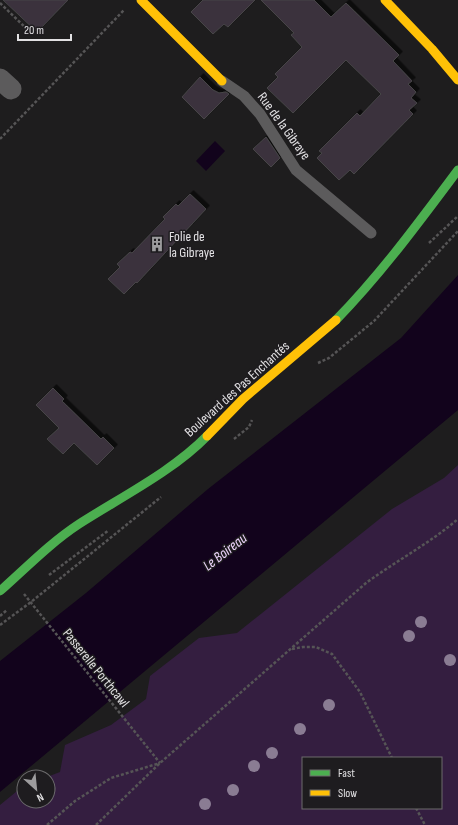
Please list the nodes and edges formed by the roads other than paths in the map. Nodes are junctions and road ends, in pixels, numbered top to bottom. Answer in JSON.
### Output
{"nodes":[{"id":1,"x":141,"y":0,"type":"edge"},
{"id":2,"x":385,"y":0,"type":"edge"},
{"id":3,"x":458,"y":80,"type":"edge"},
{"id":4,"x":222,"y":81,"type":"joint"},
{"id":5,"x":458,"y":170,"type":"edge"},
{"id":6,"x":371,"y":233,"type":"dead end"},
{"id":7,"x":0,"y":591,"type":"edge"}],
"edges":[{"from":1,"to":4,"type":"main road","name":"Rue de la Gibraye"},
{"from":2,"to":3,"type":"main road"},
{"from":4,"to":6,"type":"lane","name":"Rue de la Gibraye"},
{"from":5,"to":7,"type":"main road","name":"Boulevard des Pas Enchantés"}]}
